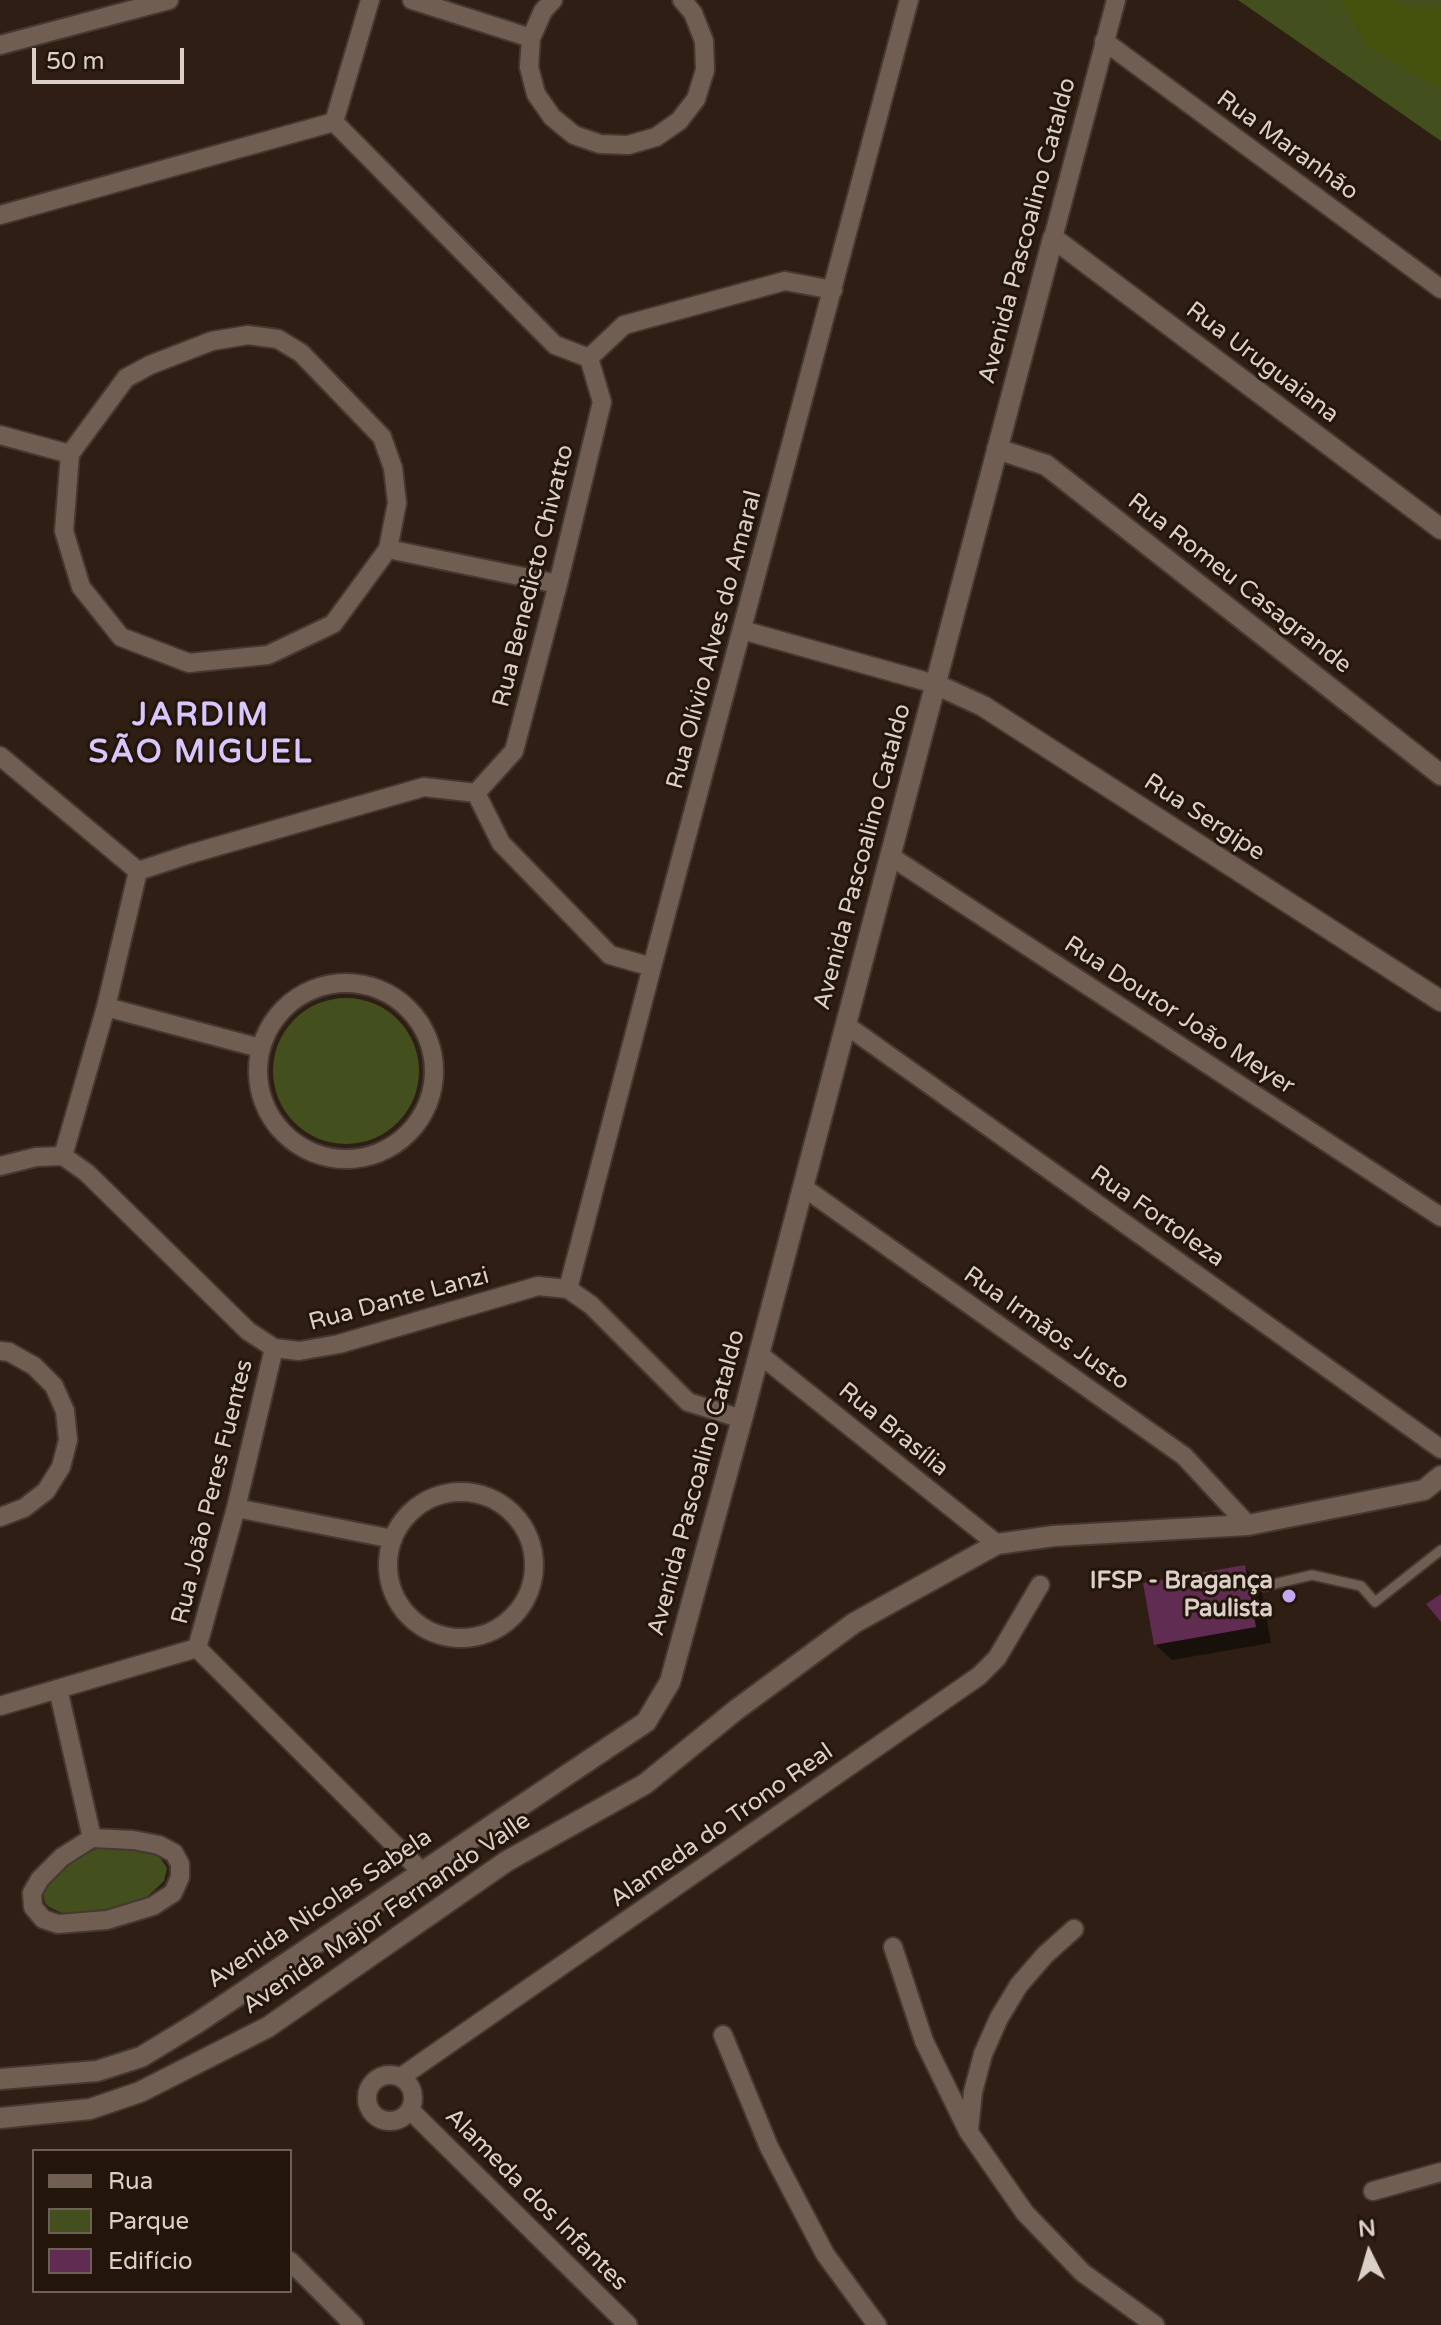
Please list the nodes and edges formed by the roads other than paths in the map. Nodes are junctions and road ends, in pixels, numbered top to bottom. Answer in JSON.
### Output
{"nodes":[{"id":1,"x":169,"y":0,"type":"edge"},
{"id":2,"x":370,"y":0,"type":"edge"},
{"id":3,"x":412,"y":0,"type":"edge"},
{"id":4,"x":553,"y":0,"type":"edge"},
{"id":5,"x":682,"y":0,"type":"edge"},
{"id":6,"x":1116,"y":0,"type":"edge"},
{"id":7,"x":908,"y":1,"type":"edge"},
{"id":8,"x":531,"y":38,"type":"junction"},
{"id":9,"x":1104,"y":41,"type":"junction"},
{"id":10,"x":0,"y":45,"type":"edge"},
{"id":11,"x":334,"y":122,"type":"junction"},
{"id":12,"x":0,"y":215,"type":"edge"},
{"id":13,"x":1053,"y":238,"type":"junction"},
{"id":14,"x":1441,"y":289,"type":"edge"},
{"id":15,"x":833,"y":290,"type":"junction"},
{"id":16,"x":589,"y":358,"type":"junction"},
{"id":17,"x":0,"y":435,"type":"edge"},
{"id":18,"x":997,"y":449,"type":"junction"},
{"id":19,"x":70,"y":454,"type":"junction"},
{"id":20,"x":1441,"y":529,"type":"edge"},
{"id":21,"x":388,"y":549,"type":"junction"},
{"id":22,"x":558,"y":584,"type":"junction"},
{"id":23,"x":742,"y":630,"type":"junction"},
{"id":24,"x":935,"y":684,"type":"junction"},
{"id":25,"x":0,"y":756,"type":"edge"},
{"id":26,"x":1441,"y":775,"type":"edge"},
{"id":27,"x":476,"y":793,"type":"junction"},
{"id":28,"x":890,"y":856,"type":"junction"},
{"id":29,"x":138,"y":871,"type":"junction"},
{"id":30,"x":652,"y":967,"type":"junction"},
{"id":31,"x":1441,"y":1001,"type":"edge"},
{"id":32,"x":106,"y":1007,"type":"junction"},
{"id":33,"x":846,"y":1025,"type":"junction"},
{"id":34,"x":260,"y":1048,"type":"junction"},
{"id":35,"x":63,"y":1156,"type":"junction"},
{"id":36,"x":0,"y":1166,"type":"edge"},
{"id":37,"x":803,"y":1187,"type":"junction"},
{"id":38,"x":1441,"y":1217,"type":"edge"},
{"id":39,"x":568,"y":1289,"type":"junction"},
{"id":40,"x":274,"y":1348,"type":"junction"},
{"id":41,"x":0,"y":1351,"type":"edge"},
{"id":42,"x":759,"y":1354,"type":"junction"},
{"id":43,"x":742,"y":1419,"type":"junction"},
{"id":44,"x":1441,"y":1449,"type":"edge"},
{"id":45,"x":1441,"y":1476,"type":"edge"},
{"id":46,"x":236,"y":1508,"type":"junction"},
{"id":47,"x":0,"y":1517,"type":"edge"},
{"id":48,"x":1248,"y":1525,"type":"junction"},
{"id":49,"x":393,"y":1539,"type":"junction"},
{"id":50,"x":997,"y":1544,"type":"junction"},
{"id":51,"x":1441,"y":1550,"type":"edge"},
{"id":52,"x":1040,"y":1585,"type":"dead end"},
{"id":53,"x":1265,"y":1586,"type":"dead end"},
{"id":54,"x":197,"y":1648,"type":"junction"},
{"id":55,"x":58,"y":1689,"type":"junction"},
{"id":56,"x":0,"y":1706,"type":"edge"},
{"id":57,"x":646,"y":1722,"type":"joint"},
{"id":58,"x":92,"y":1838,"type":"junction"},
{"id":59,"x":422,"y":1872,"type":"junction"},
{"id":60,"x":1074,"y":1929,"type":"dead end"},
{"id":61,"x":893,"y":1947,"type":"dead end"},
{"id":62,"x":723,"y":2035,"type":"dead end"},
{"id":63,"x":401,"y":2077,"type":"junction"},
{"id":64,"x":0,"y":2079,"type":"edge"},
{"id":65,"x":410,"y":2110,"type":"junction"},
{"id":66,"x":0,"y":2118,"type":"edge"},
{"id":67,"x":968,"y":2131,"type":"junction"},
{"id":68,"x":1441,"y":2172,"type":"edge"},
{"id":69,"x":1373,"y":2191,"type":"dead end"},
{"id":70,"x":292,"y":2263,"type":"edge"},
{"id":71,"x":354,"y":2325,"type":"edge"},
{"id":72,"x":628,"y":2325,"type":"edge"},
{"id":73,"x":877,"y":2325,"type":"edge"},
{"id":74,"x":1155,"y":2325,"type":"edge"}],
"edges":[{"from":1,"to":10,"type":"street"},
{"from":2,"to":11,"type":"street"},
{"from":3,"to":8,"type":"street"},
{"from":4,"to":8,"type":"street"},
{"from":5,"to":8,"type":"street"},
{"from":6,"to":9,"type":"street","name":"Avenida Pascoalino Cataldo"},
{"from":7,"to":15,"type":"street","name":"Rua Olívio Alves do Amaral"},
{"from":9,"to":13,"type":"street","name":"Avenida Pascoalino Cataldo"},
{"from":9,"to":14,"type":"street","name":"Rua Maranhão"},
{"from":11,"to":12,"type":"street"},
{"from":11,"to":16,"type":"street"},
{"from":13,"to":18,"type":"street","name":"Avenida Pascoalino Cataldo"},
{"from":13,"to":20,"type":"street","name":"Rua Uruguaiana"},
{"from":15,"to":16,"type":"street"},
{"from":15,"to":23,"type":"street","name":"Rua Olívio Alves do Amaral"},
{"from":16,"to":22,"type":"street","name":"Rua Benedicto Chivatto"},
{"from":17,"to":19,"type":"street"},
{"from":18,"to":24,"type":"street","name":"Avenida Pascoalino Cataldo"},
{"from":18,"to":26,"type":"street","name":"Rua Romeu Casagrande"},
{"from":19,"to":21,"type":"street"},
{"from":19,"to":21,"type":"street"},
{"from":21,"to":22,"type":"street"},
{"from":22,"to":27,"type":"street","name":"Rua Benedicto Chivatto"},
{"from":23,"to":24,"type":"street"},
{"from":23,"to":30,"type":"street","name":"Rua Olívio Alves do Amaral"},
{"from":24,"to":28,"type":"street","name":"Avenida Pascoalino Cataldo"},
{"from":24,"to":31,"type":"street","name":"Rua Sergipe"},
{"from":25,"to":29,"type":"street"},
{"from":27,"to":29,"type":"street"},
{"from":27,"to":30,"type":"street"},
{"from":28,"to":33,"type":"street","name":"Avenida Pascoalino Cataldo"},
{"from":28,"to":38,"type":"street","name":"Rua Doutor João Meyer"},
{"from":29,"to":32,"type":"street"},
{"from":30,"to":39,"type":"street","name":"Rua Olívio Alves do Amaral"},
{"from":32,"to":34,"type":"street"},
{"from":32,"to":35,"type":"street"},
{"from":33,"to":37,"type":"street","name":"Avenida Pascoalino Cataldo"},
{"from":33,"to":44,"type":"street","name":"Rua Fortoleza"},
{"from":34,"to":34,"type":"street"},
{"from":35,"to":36,"type":"street"},
{"from":35,"to":40,"type":"street"},
{"from":37,"to":42,"type":"street","name":"Avenida Pascoalino Cataldo"},
{"from":37,"to":48,"type":"street","name":"Rua Irmãos Justo"},
{"from":39,"to":40,"type":"street","name":"Rua Dante Lanzi"},
{"from":39,"to":43,"type":"street"},
{"from":40,"to":46,"type":"street","name":"Rua João Peres Fuentes"},
{"from":41,"to":47,"type":"street"},
{"from":42,"to":43,"type":"street","name":"Avenida Pascoalino Cataldo"},
{"from":42,"to":50,"type":"street","name":"Rua Brasília"},
{"from":43,"to":57,"type":"street","name":"Avenida Pascoalino Cataldo"},
{"from":45,"to":48,"type":"street","name":"Avenida Major Fernando Valle"},
{"from":46,"to":49,"type":"street"},
{"from":46,"to":54,"type":"street","name":"Rua João Peres Fuentes"},
{"from":48,"to":50,"type":"street","name":"Avenida Major Fernando Valle"},
{"from":49,"to":49,"type":"street"},
{"from":50,"to":66,"type":"street","name":"Avenida Major Fernando Valle"},
{"from":51,"to":53,"type":"lane"},
{"from":52,"to":63,"type":"street","name":"Alameda do Trono Real"},
{"from":54,"to":55,"type":"street","name":"Rua João Peres Fuentes"},
{"from":54,"to":59,"type":"street","name":"Rua João Peres Fuentes"},
{"from":55,"to":56,"type":"street","name":"Rua João Peres Fuentes"},
{"from":55,"to":58,"type":"street"},
{"from":57,"to":59,"type":"street","name":"Avenida Nicolas Sabela"},
{"from":58,"to":58,"type":"street"},
{"from":59,"to":64,"type":"street","name":"Avenida Nicolas Sabela"},
{"from":60,"to":67,"type":"street"},
{"from":61,"to":67,"type":"street"},
{"from":62,"to":73,"type":"street"},
{"from":63,"to":65,"type":"street"},
{"from":63,"to":65,"type":"street"},
{"from":65,"to":72,"type":"street","name":"Alameda dos Infantes"},
{"from":67,"to":74,"type":"street"},
{"from":68,"to":69,"type":"street"},
{"from":70,"to":71,"type":"street"}]}
